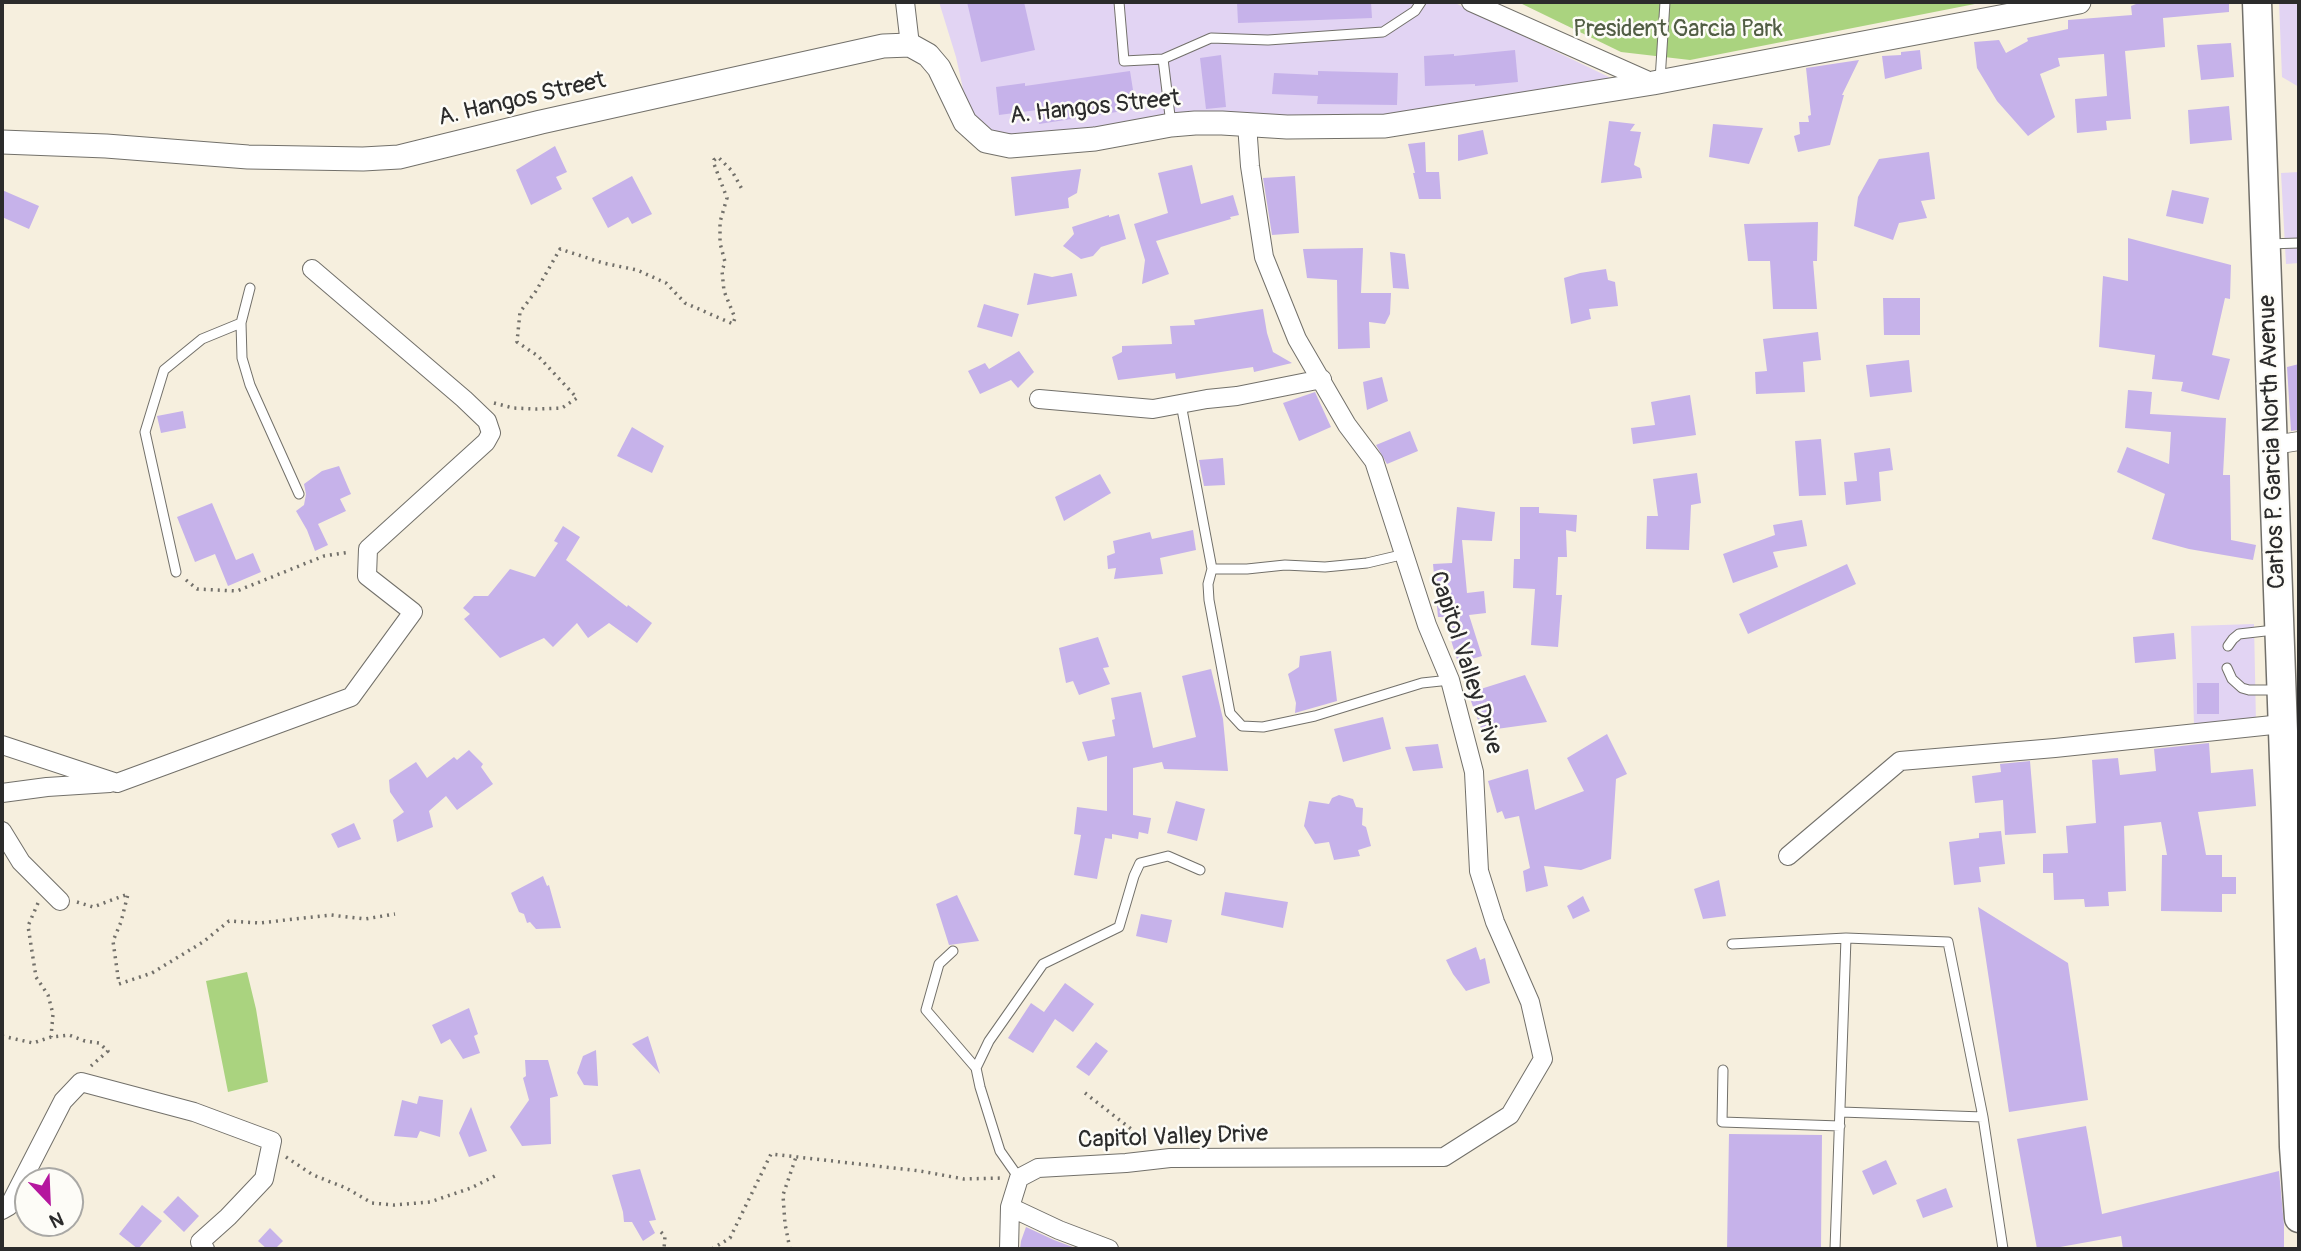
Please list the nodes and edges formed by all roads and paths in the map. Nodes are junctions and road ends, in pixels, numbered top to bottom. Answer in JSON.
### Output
{"nodes":[{"id":1,"x":905,"y":2,"type":"edge"},
{"id":2,"x":1119,"y":2,"type":"edge"},
{"id":3,"x":1421,"y":2,"type":"edge"},
{"id":4,"x":1471,"y":2,"type":"edge"},
{"id":5,"x":1665,"y":2,"type":"edge"},
{"id":6,"x":2079,"y":2,"type":"edge"},
{"id":7,"x":2258,"y":2,"type":"edge"},
{"id":8,"x":910,"y":45,"type":"junction"},
{"id":9,"x":1163,"y":59,"type":"junction"},
{"id":10,"x":1656,"y":82,"type":"junction"},
{"id":11,"x":1248,"y":124,"type":"junction"},
{"id":12,"x":1171,"y":125,"type":"junction"},
{"id":13,"x":2,"y":142,"type":"edge"},
{"id":14,"x":743,"y":191,"type":"dead end"},
{"id":15,"x":2299,"y":243,"type":"edge"},
{"id":16,"x":2267,"y":244,"type":"junction"},
{"id":17,"x":312,"y":269,"type":"dead end"},
{"id":18,"x":250,"y":288,"type":"dead end"},
{"id":19,"x":241,"y":323,"type":"junction"},
{"id":20,"x":1322,"y":379,"type":"junction"},
{"id":21,"x":464,"y":399,"type":"junction"},
{"id":22,"x":1039,"y":399,"type":"dead end"},
{"id":23,"x":1181,"y":404,"type":"junction"},
{"id":24,"x":2287,"y":443,"type":"edge"},
{"id":25,"x":299,"y":494,"type":"dead end"},
{"id":26,"x":368,"y":549,"type":"junction"},
{"id":27,"x":1405,"y":554,"type":"junction"},
{"id":28,"x":1212,"y":569,"type":"junction"},
{"id":29,"x":176,"y":572,"type":"joint"},
{"id":30,"x":2280,"y":630,"type":"junction"},
{"id":31,"x":2228,"y":646,"type":"dead end"},
{"id":32,"x":2227,"y":668,"type":"dead end"},
{"id":33,"x":1450,"y":680,"type":"junction"},
{"id":34,"x":2281,"y":690,"type":"junction"},
{"id":35,"x":2283,"y":724,"type":"junction"},
{"id":36,"x":2,"y":745,"type":"edge"},
{"id":37,"x":117,"y":783,"type":"junction"},
{"id":38,"x":2,"y":793,"type":"edge"},
{"id":39,"x":2,"y":831,"type":"edge"},
{"id":40,"x":1788,"y":856,"type":"dead end"},
{"id":41,"x":1200,"y":870,"type":"dead end"},
{"id":42,"x":61,"y":901,"type":"junction"},
{"id":43,"x":395,"y":914,"type":"dead end"},
{"id":44,"x":1846,"y":938,"type":"junction"},
{"id":45,"x":1732,"y":944,"type":"dead end"},
{"id":46,"x":953,"y":951,"type":"dead end"},
{"id":47,"x":2,"y":1037,"type":"edge"},
{"id":48,"x":51,"y":1037,"type":"junction"},
{"id":49,"x":976,"y":1068,"type":"junction"},
{"id":50,"x":1723,"y":1070,"type":"dead end"},
{"id":51,"x":82,"y":1082,"type":"junction"},
{"id":52,"x":1085,"y":1093,"type":"dead end"},
{"id":53,"x":1841,"y":1112,"type":"junction"},
{"id":54,"x":1983,"y":1117,"type":"junction"},
{"id":55,"x":1840,"y":1126,"type":"junction"},
{"id":56,"x":2297,"y":1146,"type":"edge"},
{"id":57,"x":284,"y":1155,"type":"dead end"},
{"id":58,"x":796,"y":1157,"type":"junction"},
{"id":59,"x":1170,"y":1158,"type":"junction"},
{"id":60,"x":498,"y":1175,"type":"dead end"},
{"id":61,"x":1019,"y":1178,"type":"junction"},
{"id":62,"x":1010,"y":1207,"type":"junction"},
{"id":63,"x":2,"y":1210,"type":"edge"},
{"id":64,"x":2299,"y":1218,"type":"edge"},
{"id":65,"x":661,"y":1232,"type":"dead end"},
{"id":66,"x":205,"y":1249,"type":"edge"},
{"id":67,"x":664,"y":1249,"type":"edge"},
{"id":68,"x":712,"y":1249,"type":"edge"},
{"id":69,"x":790,"y":1249,"type":"edge"},
{"id":70,"x":1009,"y":1249,"type":"edge"},
{"id":71,"x":1110,"y":1249,"type":"edge"},
{"id":72,"x":1835,"y":1249,"type":"edge"},
{"id":73,"x":2003,"y":1249,"type":"edge"}],
"edges":[{"from":1,"to":8,"type":"street"},
{"from":2,"to":9,"type":"lane"},
{"from":3,"to":9,"type":"lane"},
{"from":4,"to":10,"type":"street"},
{"from":5,"to":10,"type":"lane"},
{"from":6,"to":10,"type":"street","name":"A. Hangos Street"},
{"from":7,"to":16,"type":"main road","name":"Carlos P. Garcia North Avenue"},
{"from":8,"to":12,"type":"street","name":"A. Hangos Street"},
{"from":8,"to":13,"type":"street","name":"A. Hangos Street"},
{"from":9,"to":12,"type":"lane"},
{"from":10,"to":11,"type":"street","name":"A. Hangos Street"},
{"from":11,"to":12,"type":"street","name":"A. Hangos Street"},
{"from":11,"to":20,"type":"street","name":"Capitol Valley Drive"},
{"from":14,"to":21,"type":"path"},
{"from":15,"to":16,"type":"lane"},
{"from":16,"to":24,"type":"main road","name":"Carlos P. Garcia North Avenue"},
{"from":17,"to":21,"type":"street"},
{"from":18,"to":19,"type":"lane"},
{"from":19,"to":25,"type":"lane"},
{"from":19,"to":29,"type":"lane"},
{"from":20,"to":23,"type":"street"},
{"from":20,"to":27,"type":"street","name":"Capitol Valley Drive"},
{"from":21,"to":26,"type":"street"},
{"from":22,"to":23,"type":"street"},
{"from":23,"to":28,"type":"lane"},
{"from":24,"to":30,"type":"main road","name":"Carlos P. Garcia North Avenue"},
{"from":26,"to":29,"type":"path"},
{"from":26,"to":37,"type":"street"},
{"from":27,"to":28,"type":"lane"},
{"from":27,"to":33,"type":"street","name":"Capitol Valley Drive"},
{"from":28,"to":33,"type":"lane"},
{"from":30,"to":31,"type":"lane"},
{"from":30,"to":34,"type":"main road","name":"Carlos P. Garcia North Avenue"},
{"from":32,"to":34,"type":"lane"},
{"from":33,"to":59,"type":"street","name":"Capitol Valley Drive"},
{"from":34,"to":35,"type":"main road","name":"Carlos P. Garcia North Avenue"},
{"from":35,"to":40,"type":"street"},
{"from":35,"to":56,"type":"main road","name":"Carlos P. Garcia North Avenue"},
{"from":36,"to":37,"type":"street"},
{"from":37,"to":38,"type":"street"},
{"from":39,"to":42,"type":"street"},
{"from":41,"to":49,"type":"lane"},
{"from":42,"to":43,"type":"path"},
{"from":42,"to":48,"type":"path"},
{"from":44,"to":45,"type":"lane"},
{"from":44,"to":53,"type":"lane"},
{"from":44,"to":54,"type":"lane"},
{"from":46,"to":49,"type":"lane"},
{"from":47,"to":48,"type":"path"},
{"from":48,"to":51,"type":"path"},
{"from":49,"to":61,"type":"lane"},
{"from":50,"to":55,"type":"lane"},
{"from":51,"to":63,"type":"street"},
{"from":51,"to":66,"type":"street"},
{"from":52,"to":59,"type":"path"},
{"from":53,"to":54,"type":"lane"},
{"from":53,"to":55,"type":"lane"},
{"from":54,"to":73,"type":"lane"},
{"from":55,"to":72,"type":"lane"},
{"from":56,"to":64,"type":"main road","name":"Carlos P. Garcia North Avenue"},
{"from":57,"to":60,"type":"path"},
{"from":58,"to":61,"type":"path"},
{"from":58,"to":68,"type":"path"},
{"from":58,"to":69,"type":"path"},
{"from":59,"to":61,"type":"street","name":"Capitol Valley Drive"},
{"from":61,"to":62,"type":"street"},
{"from":62,"to":70,"type":"street"},
{"from":62,"to":71,"type":"street"},
{"from":65,"to":67,"type":"path"}]}
